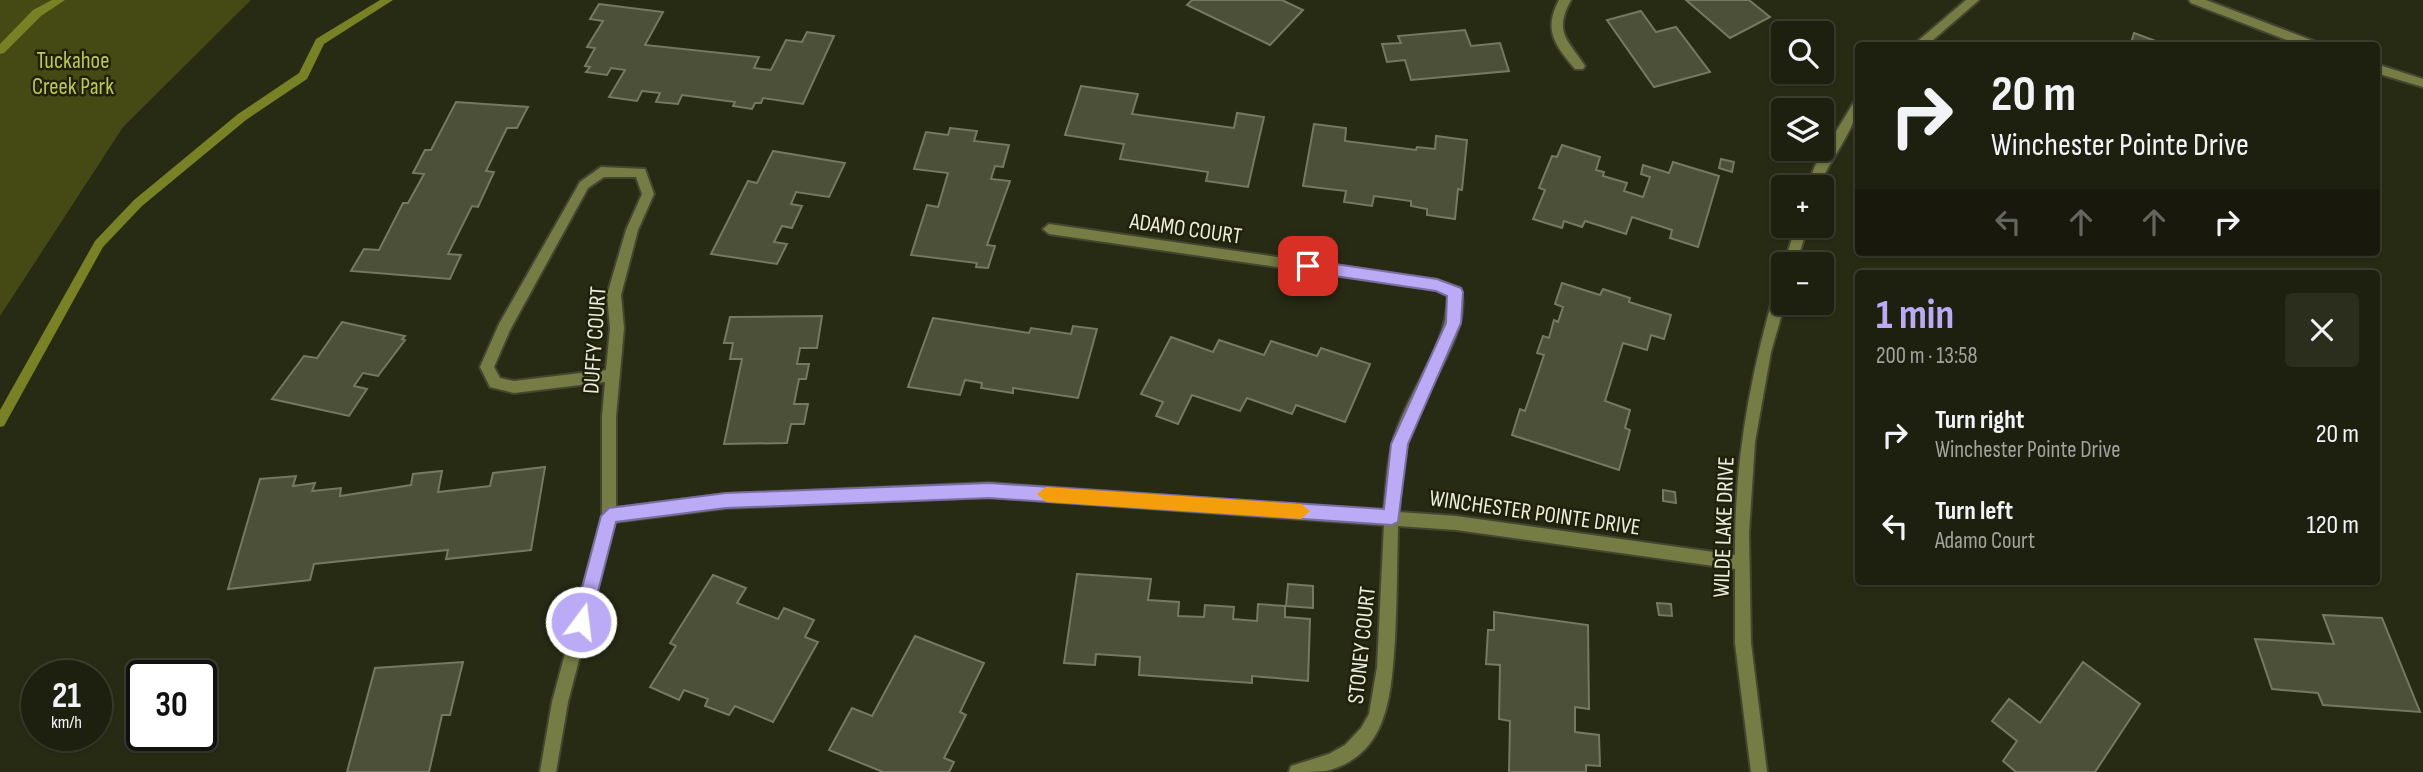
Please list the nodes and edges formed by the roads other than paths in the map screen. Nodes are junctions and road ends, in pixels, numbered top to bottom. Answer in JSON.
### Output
{"nodes":[{"id":1,"x":1565,"y":0,"type":"edge"},
{"id":2,"x":1973,"y":0,"type":"edge"},
{"id":3,"x":2196,"y":0,"type":"edge"},
{"id":4,"x":1923,"y":42,"type":"edge"},
{"id":5,"x":2305,"y":42,"type":"edge"},
{"id":6,"x":1579,"y":66,"type":"dead end"},
{"id":7,"x":2380,"y":69,"type":"edge"},
{"id":8,"x":2423,"y":83,"type":"edge"},
{"id":9,"x":1855,"y":110,"type":"edge"},
{"id":10,"x":1817,"y":175,"type":"edge"},
{"id":11,"x":1049,"y":229,"type":"dead end"},
{"id":12,"x":1775,"y":315,"type":"edge"},
{"id":13,"x":613,"y":375,"type":"junction"},
{"id":14,"x":609,"y":516,"type":"junction"},
{"id":15,"x":1392,"y":517,"type":"junction"},
{"id":16,"x":1743,"y":563,"type":"junction"},
{"id":17,"x":548,"y":772,"type":"edge"},
{"id":18,"x":1297,"y":772,"type":"edge"},
{"id":19,"x":1759,"y":772,"type":"edge"}],
"edges":[{"from":1,"to":6,"type":"street"},
{"from":2,"to":4,"type":"street"},
{"from":3,"to":5,"type":"street"},
{"from":7,"to":8,"type":"street"},
{"from":9,"to":10,"type":"street"},
{"from":11,"to":15,"type":"street","name":"ADAMO COURT"},
{"from":12,"to":16,"type":"street","name":"WILDE LAKE DRIVE"},
{"from":13,"to":13,"type":"street","name":"DUFFY COURT"},
{"from":13,"to":14,"type":"street","name":"DUFFY COURT"},
{"from":14,"to":15,"type":"street","name":"WINCHESTER POINTE DRIVE"},
{"from":14,"to":17,"type":"street","name":"DUFFY COURT"},
{"from":15,"to":16,"type":"street","name":"WINCHESTER POINTE DRIVE"},
{"from":15,"to":18,"type":"street","name":"STONEY COURT"},
{"from":16,"to":19,"type":"street","name":"WILDE LAKE DRIVE"}]}
